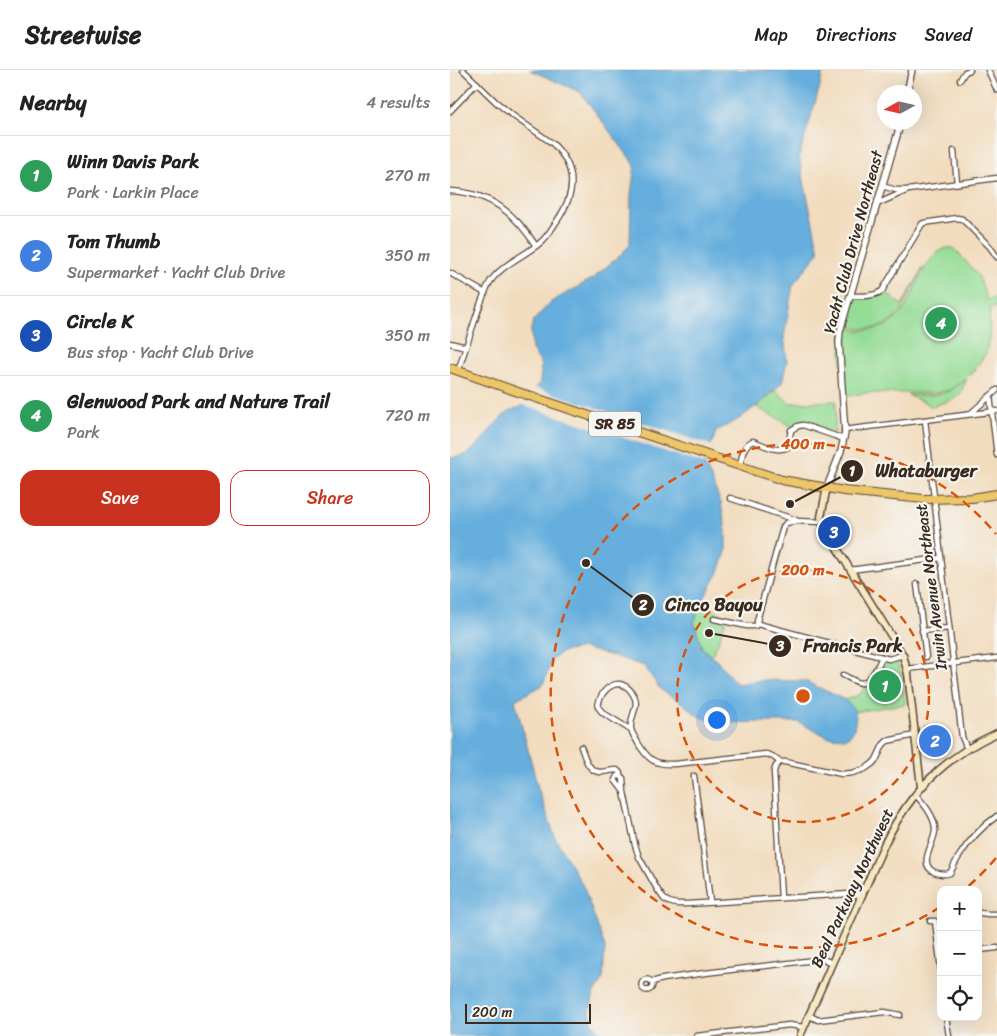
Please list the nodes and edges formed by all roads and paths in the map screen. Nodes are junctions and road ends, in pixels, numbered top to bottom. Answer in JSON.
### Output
{"nodes":[{"id":1,"x":463,"y":70,"type":"edge"},
{"id":2,"x":912,"y":70,"type":"edge"},
{"id":3,"x":970,"y":70,"type":"edge"},
{"id":4,"x":988,"y":70,"type":"edge"},
{"id":5,"x":960,"y":80,"type":"dead end"},
{"id":6,"x":477,"y":84,"type":"junction"},
{"id":7,"x":909,"y":85,"type":"edge"},
{"id":8,"x":997,"y":90,"type":"edge"},
{"id":9,"x":450,"y":111,"type":"edge"},
{"id":10,"x":899,"y":130,"type":"edge"},
{"id":11,"x":954,"y":151,"type":"dead end"},
{"id":12,"x":997,"y":178,"type":"edge"},
{"id":13,"x":957,"y":183,"type":"junction"},
{"id":14,"x":882,"y":186,"type":"junction"},
{"id":15,"x":908,"y":190,"type":"junction"},
{"id":16,"x":450,"y":191,"type":"edge"},
{"id":17,"x":877,"y":204,"type":"junction"},
{"id":18,"x":536,"y":246,"type":"junction"},
{"id":19,"x":997,"y":257,"type":"edge"},
{"id":20,"x":450,"y":273,"type":"edge"},
{"id":21,"x":485,"y":293,"type":"junction"},
{"id":22,"x":850,"y":296,"type":"junction"},
{"id":23,"x":450,"y":343,"type":"edge"},
{"id":24,"x":466,"y":347,"type":"junction"},
{"id":25,"x":450,"y":368,"type":"edge"},
{"id":26,"x":458,"y":371,"type":"junction"},
{"id":27,"x":997,"y":390,"type":"edge"},
{"id":28,"x":990,"y":396,"type":"junction"},
{"id":29,"x":994,"y":412,"type":"edge"},
{"id":30,"x":969,"y":415,"type":"junction"},
{"id":31,"x":925,"y":420,"type":"junction"},
{"id":32,"x":844,"y":430,"type":"junction"},
{"id":33,"x":844,"y":439,"type":"junction"},
{"id":34,"x":997,"y":455,"type":"edge"},
{"id":35,"x":740,"y":465,"type":"junction"},
{"id":36,"x":826,"y":487,"type":"junction"},
{"id":37,"x":997,"y":494,"type":"edge"},
{"id":38,"x":730,"y":498,"type":"dead end"},
{"id":39,"x":934,"y":499,"type":"junction"},
{"id":40,"x":796,"y":521,"type":"junction"},
{"id":41,"x":822,"y":522,"type":"junction"},
{"id":42,"x":941,"y":558,"type":"junction"},
{"id":43,"x":850,"y":570,"type":"junction"},
{"id":44,"x":917,"y":584,"type":"dead end"},
{"id":45,"x":714,"y":619,"type":"dead end"},
{"id":46,"x":758,"y":624,"type":"junction"},
{"id":47,"x":949,"y":628,"type":"junction"},
{"id":48,"x":922,"y":631,"type":"junction"},
{"id":49,"x":903,"y":655,"type":"junction"},
{"id":50,"x":926,"y":657,"type":"dead end"},
{"id":51,"x":997,"y":658,"type":"edge"},
{"id":52,"x":881,"y":659,"type":"junction"},
{"id":53,"x":953,"y":663,"type":"junction"},
{"id":54,"x":907,"y":669,"type":"junction"},
{"id":55,"x":843,"y":675,"type":"dead end"},
{"id":56,"x":631,"y":730,"type":"junction"},
{"id":57,"x":997,"y":733,"type":"edge"},
{"id":58,"x":915,"y":736,"type":"junction"},
{"id":59,"x":581,"y":747,"type":"dead end"},
{"id":60,"x":966,"y":749,"type":"junction"},
{"id":61,"x":780,"y":762,"type":"junction"},
{"id":62,"x":694,"y":776,"type":"dead end"},
{"id":63,"x":921,"y":787,"type":"junction"},
{"id":64,"x":915,"y":794,"type":"junction"},
{"id":65,"x":997,"y":816,"type":"edge"},
{"id":66,"x":861,"y":896,"type":"junction"},
{"id":67,"x":781,"y":898,"type":"junction"},
{"id":68,"x":710,"y":902,"type":"junction"},
{"id":69,"x":982,"y":913,"type":"edge"},
{"id":70,"x":997,"y":914,"type":"edge"},
{"id":71,"x":930,"y":922,"type":"dead end"},
{"id":72,"x":937,"y":935,"type":"edge"},
{"id":73,"x":997,"y":948,"type":"edge"},
{"id":74,"x":982,"y":950,"type":"edge"},
{"id":75,"x":832,"y":963,"type":"junction"},
{"id":76,"x":652,"y":982,"type":"dead end"},
{"id":77,"x":808,"y":1015,"type":"junction"},
{"id":78,"x":900,"y":1015,"type":"dead end"},
{"id":79,"x":947,"y":1021,"type":"edge"},
{"id":80,"x":803,"y":1027,"type":"junction"},
{"id":81,"x":697,"y":1036,"type":"edge"},
{"id":82,"x":800,"y":1036,"type":"edge"},
{"id":83,"x":949,"y":1036,"type":"edge"}],
"edges":[{"from":1,"to":6,"type":"street"},
{"from":2,"to":7,"type":"street"},
{"from":3,"to":5,"type":"street"},
{"from":4,"to":8,"type":"street"},
{"from":6,"to":9,"type":"street"},
{"from":6,"to":18,"type":"street"},
{"from":10,"to":14,"type":"street","name":"Yacht Club Drive Northeast"},
{"from":11,"to":13,"type":"street"},
{"from":12,"to":13,"type":"street"},
{"from":13,"to":15,"type":"street"},
{"from":14,"to":15,"type":"street"},
{"from":14,"to":17,"type":"street","name":"Yacht Club Drive Northeast"},
{"from":15,"to":17,"type":"street"},
{"from":16,"to":18,"type":"street"},
{"from":17,"to":22,"type":"street","name":"Yacht Club Drive Northeast"},
{"from":18,"to":21,"type":"street"},
{"from":19,"to":22,"type":"street"},
{"from":20,"to":21,"type":"street"},
{"from":21,"to":24,"type":"street"},
{"from":22,"to":32,"type":"street","name":"Yacht Club Drive Northeast"},
{"from":23,"to":24,"type":"street"},
{"from":24,"to":26,"type":"street"},
{"from":25,"to":26,"type":"highway","number":"SR 85"},
{"from":26,"to":35,"type":"highway","number":"SR 85"},
{"from":27,"to":28,"type":"street"},
{"from":28,"to":29,"type":"street"},
{"from":28,"to":30,"type":"street"},
{"from":29,"to":30,"type":"street"},
{"from":29,"to":34,"type":"street"},
{"from":30,"to":31,"type":"street"},
{"from":31,"to":32,"type":"street"},
{"from":31,"to":39,"type":"street","name":"Irwin Avenue Northeast"},
{"from":32,"to":33,"type":"street","name":"Yacht Club Drive Northeast"},
{"from":33,"to":35,"type":"street"},
{"from":33,"to":36,"type":"street","name":"Yacht Club Drive Northeast"},
{"from":35,"to":36,"type":"highway","number":"SR 85"},
{"from":36,"to":39,"type":"highway","number":"SR 85"},
{"from":36,"to":41,"type":"main road"},
{"from":37,"to":39,"type":"highway","number":"SR 85"},
{"from":38,"to":40,"type":"street"},
{"from":39,"to":42,"type":"street","name":"Irwin Avenue Northeast"},
{"from":40,"to":41,"type":"street"},
{"from":40,"to":46,"type":"street"},
{"from":41,"to":43,"type":"main road"},
{"from":42,"to":43,"type":"street"},
{"from":42,"to":47,"type":"street","name":"Irwin Avenue Northeast"},
{"from":43,"to":49,"type":"main road"},
{"from":44,"to":48,"type":"street"},
{"from":45,"to":46,"type":"street"},
{"from":46,"to":52,"type":"street"},
{"from":47,"to":48,"type":"street"},
{"from":47,"to":53,"type":"street","name":"Irwin Avenue Northeast"},
{"from":48,"to":50,"type":"street"},
{"from":49,"to":52,"type":"street"},
{"from":49,"to":54,"type":"main road"},
{"from":51,"to":53,"type":"street"},
{"from":52,"to":55,"type":"street"},
{"from":53,"to":54,"type":"street"},
{"from":53,"to":60,"type":"street","name":"Irwin Avenue Northeast"},
{"from":54,"to":58,"type":"main road"},
{"from":56,"to":56,"type":"street"},
{"from":56,"to":61,"type":"street"},
{"from":57,"to":60,"type":"main road","name":"Beal Parkway Northwest"},
{"from":58,"to":61,"type":"street"},
{"from":58,"to":63,"type":"main road"},
{"from":59,"to":68,"type":"street"},
{"from":60,"to":63,"type":"main road","name":"Beal Parkway Northwest"},
{"from":61,"to":67,"type":"street"},
{"from":62,"to":68,"type":"street"},
{"from":63,"to":64,"type":"main road","name":"Beal Parkway Northwest"},
{"from":64,"to":65,"type":"street"},
{"from":64,"to":66,"type":"main road","name":"Beal Parkway Northwest"},
{"from":66,"to":67,"type":"street"},
{"from":66,"to":75,"type":"main road","name":"Beal Parkway Northwest"},
{"from":67,"to":68,"type":"street"},
{"from":69,"to":70,"type":"street"},
{"from":71,"to":72,"type":"street"},
{"from":73,"to":74,"type":"street"},
{"from":75,"to":76,"type":"street"},
{"from":75,"to":77,"type":"main road","name":"Beal Parkway Northwest"},
{"from":77,"to":78,"type":"street"},
{"from":77,"to":80,"type":"main road","name":"Beal Parkway Northwest"},
{"from":79,"to":83,"type":"street"},
{"from":80,"to":81,"type":"street"},
{"from":80,"to":82,"type":"main road","name":"Beal Parkway Northwest"}]}
